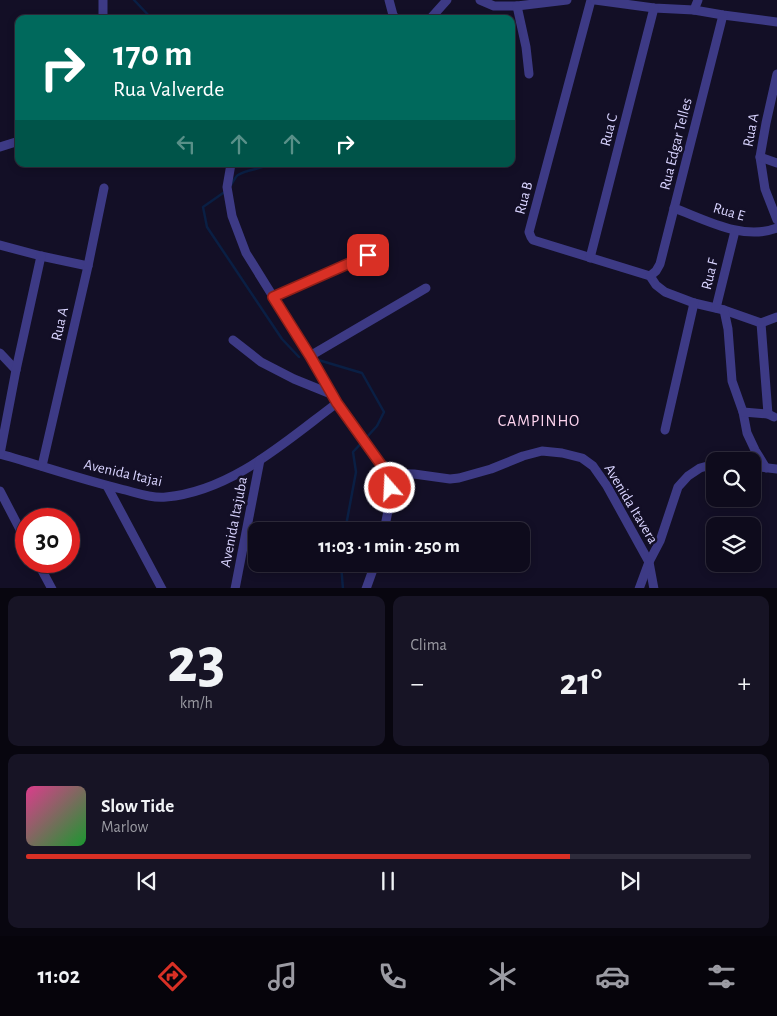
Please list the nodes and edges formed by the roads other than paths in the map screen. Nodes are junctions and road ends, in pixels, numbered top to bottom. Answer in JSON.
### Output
{"nodes":[{"id":1,"x":104,"y":0,"type":"edge"},
{"id":2,"x":389,"y":0,"type":"edge"},
{"id":3,"x":446,"y":0,"type":"edge"},
{"id":4,"x":480,"y":0,"type":"edge"},
{"id":5,"x":567,"y":0,"type":"edge"},
{"id":6,"x":591,"y":0,"type":"edge"},
{"id":7,"x":595,"y":0,"type":"edge"},
{"id":8,"x":698,"y":0,"type":"edge"},
{"id":9,"x":517,"y":6,"type":"junction"},
{"id":10,"x":654,"y":8,"type":"junction"},
{"id":11,"x":694,"y":10,"type":"junction"},
{"id":12,"x":103,"y":15,"type":"edge"},
{"id":13,"x":393,"y":15,"type":"edge"},
{"id":14,"x":433,"y":15,"type":"edge"},
{"id":15,"x":723,"y":15,"type":"junction"},
{"id":16,"x":777,"y":22,"type":"edge"},
{"id":17,"x":529,"y":74,"type":"dead end"},
{"id":18,"x":777,"y":74,"type":"edge"},
{"id":19,"x":15,"y":142,"type":"edge"},
{"id":20,"x":0,"y":147,"type":"edge"},
{"id":21,"x":760,"y":157,"type":"junction"},
{"id":22,"x":777,"y":163,"type":"edge"},
{"id":23,"x":230,"y":167,"type":"edge"},
{"id":24,"x":104,"y":188,"type":"dead end"},
{"id":25,"x":674,"y":208,"type":"junction"},
{"id":26,"x":777,"y":220,"type":"edge"},
{"id":27,"x":777,"y":228,"type":"edge"},
{"id":28,"x":735,"y":231,"type":"junction"},
{"id":29,"x":0,"y":245,"type":"edge"},
{"id":30,"x":384,"y":248,"type":"dead end"},
{"id":31,"x":41,"y":256,"type":"junction"},
{"id":32,"x":590,"y":258,"type":"junction"},
{"id":33,"x":88,"y":266,"type":"junction"},
{"id":34,"x":650,"y":276,"type":"junction"},
{"id":35,"x":426,"y":288,"type":"dead end"},
{"id":36,"x":273,"y":297,"type":"junction"},
{"id":37,"x":694,"y":303,"type":"junction"},
{"id":38,"x":720,"y":309,"type":"junction"},
{"id":39,"x":777,"y":317,"type":"edge"},
{"id":40,"x":761,"y":323,"type":"junction"},
{"id":41,"x":233,"y":340,"type":"dead end"},
{"id":42,"x":0,"y":353,"type":"edge"},
{"id":43,"x":310,"y":356,"type":"junction"},
{"id":44,"x":16,"y":370,"type":"junction"},
{"id":45,"x":331,"y":394,"type":"junction"},
{"id":46,"x":337,"y":403,"type":"junction"},
{"id":47,"x":743,"y":412,"type":"junction"},
{"id":48,"x":665,"y":430,"type":"dead end"},
{"id":49,"x":0,"y":454,"type":"edge"},
{"id":50,"x":260,"y":460,"type":"junction"},
{"id":51,"x":42,"y":466,"type":"junction"},
{"id":52,"x":706,"y":466,"type":"edge"},
{"id":53,"x":761,"y":467,"type":"edge"},
{"id":54,"x":766,"y":468,"type":"junction"},
{"id":55,"x":777,"y":469,"type":"edge"},
{"id":56,"x":387,"y":473,"type":"junction"},
{"id":57,"x":107,"y":486,"type":"junction"},
{"id":58,"x":0,"y":491,"type":"edge"},
{"id":59,"x":15,"y":520,"type":"edge"},
{"id":60,"x":386,"y":522,"type":"edge"},
{"id":61,"x":649,"y":562,"type":"junction"},
{"id":62,"x":372,"y":572,"type":"edge"},
{"id":63,"x":44,"y":573,"type":"edge"},
{"id":64,"x":52,"y":588,"type":"edge"},
{"id":65,"x":162,"y":588,"type":"edge"},
{"id":66,"x":235,"y":588,"type":"edge"},
{"id":67,"x":366,"y":588,"type":"edge"},
{"id":68,"x":639,"y":588,"type":"edge"},
{"id":69,"x":654,"y":588,"type":"edge"}],
"edges":[{"from":1,"to":12,"type":"street"},
{"from":2,"to":13,"type":"street"},
{"from":3,"to":14,"type":"street"},
{"from":4,"to":9,"type":"street"},
{"from":5,"to":9,"type":"street"},
{"from":6,"to":32,"type":"street","name":"Rua B"},
{"from":7,"to":10,"type":"street"},
{"from":8,"to":11,"type":"street"},
{"from":9,"to":17,"type":"street"},
{"from":10,"to":11,"type":"street"},
{"from":10,"to":32,"type":"street","name":"Rua C"},
{"from":11,"to":15,"type":"street"},
{"from":15,"to":16,"type":"street"},
{"from":15,"to":25,"type":"street","name":"Rua Edgar Telles"},
{"from":18,"to":21,"type":"street","name":"Rua A"},
{"from":19,"to":20,"type":"street"},
{"from":21,"to":22,"type":"street"},
{"from":21,"to":26,"type":"street","name":"Rua A"},
{"from":23,"to":36,"type":"street"},
{"from":24,"to":33,"type":"street","name":"Rua A"},
{"from":25,"to":28,"type":"street","name":"Rua E"},
{"from":25,"to":34,"type":"street","name":"Rua Edgar Telles"},
{"from":27,"to":28,"type":"street","name":"Rua E"},
{"from":28,"to":38,"type":"street","name":"Rua F"},
{"from":29,"to":31,"type":"street"},
{"from":30,"to":36,"type":"street"},
{"from":31,"to":33,"type":"street"},
{"from":31,"to":44,"type":"street"},
{"from":32,"to":34,"type":"street","name":"Rua B"},
{"from":33,"to":51,"type":"street","name":"Rua A"},
{"from":34,"to":37,"type":"street","name":"Rua B"},
{"from":35,"to":43,"type":"street"},
{"from":36,"to":43,"type":"street"},
{"from":37,"to":38,"type":"street","name":"Rua B"},
{"from":37,"to":48,"type":"street"},
{"from":38,"to":40,"type":"street","name":"Rua F"},
{"from":38,"to":47,"type":"street"},
{"from":39,"to":40,"type":"street"},
{"from":40,"to":47,"type":"street"},
{"from":41,"to":45,"type":"street"},
{"from":42,"to":44,"type":"street"},
{"from":43,"to":45,"type":"street"},
{"from":44,"to":49,"type":"street"},
{"from":45,"to":46,"type":"street"},
{"from":46,"to":50,"type":"street","name":"Avenida Itajai"},
{"from":46,"to":56,"type":"street"},
{"from":47,"to":54,"type":"street"},
{"from":49,"to":51,"type":"street","name":"Avenida Itajai"},
{"from":50,"to":57,"type":"street","name":"Avenida Itajai"},
{"from":50,"to":66,"type":"street","name":"Avenida Itajuba"},
{"from":51,"to":57,"type":"street","name":"Avenida Itajai"},
{"from":52,"to":61,"type":"street"},
{"from":53,"to":54,"type":"street"},
{"from":54,"to":55,"type":"street"},
{"from":56,"to":60,"type":"street"},
{"from":56,"to":61,"type":"street","name":"Avenida Itavera"},
{"from":57,"to":65,"type":"street"},
{"from":58,"to":59,"type":"street"},
{"from":61,"to":68,"type":"street"},
{"from":61,"to":69,"type":"street","name":"Avenida Itavera"},
{"from":62,"to":67,"type":"street"},
{"from":63,"to":64,"type":"street"}]}
